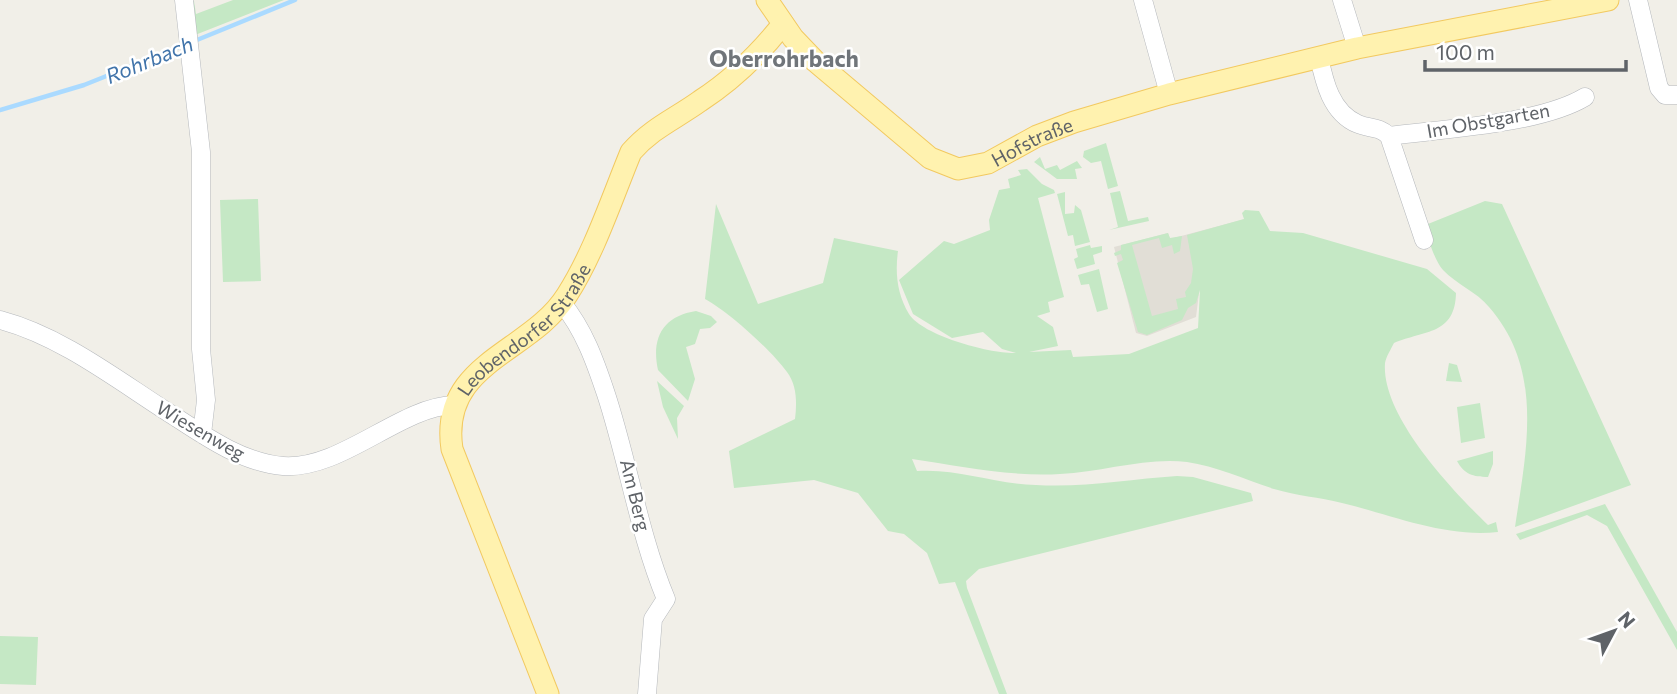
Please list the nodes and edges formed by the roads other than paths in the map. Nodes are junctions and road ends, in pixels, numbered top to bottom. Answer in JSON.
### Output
{"nodes":[{"id":1,"x":184,"y":0,"type":"edge"},
{"id":2,"x":767,"y":0,"type":"edge"},
{"id":3,"x":1143,"y":0,"type":"edge"},
{"id":4,"x":1342,"y":0,"type":"edge"},
{"id":5,"x":1608,"y":0,"type":"edge"},
{"id":6,"x":1637,"y":0,"type":"edge"},
{"id":7,"x":783,"y":24,"type":"junction"},
{"id":8,"x":1357,"y":48,"type":"junction"},
{"id":9,"x":1320,"y":57,"type":"junction"},
{"id":10,"x":1169,"y":94,"type":"junction"},
{"id":11,"x":1677,"y":95,"type":"edge"},
{"id":12,"x":1585,"y":97,"type":"dead end"},
{"id":13,"x":1389,"y":136,"type":"junction"},
{"id":14,"x":1424,"y":240,"type":"dead end"},
{"id":15,"x":562,"y":303,"type":"junction"},
{"id":16,"x":0,"y":320,"type":"edge"},
{"id":17,"x":453,"y":405,"type":"junction"},
{"id":18,"x":202,"y":434,"type":"junction"},
{"id":19,"x":548,"y":694,"type":"edge"},
{"id":20,"x":647,"y":694,"type":"edge"}],
"edges":[{"from":1,"to":18,"type":"street"},
{"from":2,"to":7,"type":"main road","name":"Hofstraße"},
{"from":3,"to":10,"type":"street"},
{"from":4,"to":8,"type":"street"},
{"from":5,"to":8,"type":"main road","name":"Hofstraße"},
{"from":6,"to":11,"type":"street"},
{"from":7,"to":10,"type":"main road","name":"Hofstraße"},
{"from":7,"to":15,"type":"main road","name":"Leobendorfer Straße"},
{"from":8,"to":9,"type":"main road","name":"Hofstraße"},
{"from":9,"to":10,"type":"main road","name":"Hofstraße"},
{"from":9,"to":13,"type":"street","name":"Im Obstgarten"},
{"from":12,"to":13,"type":"street","name":"Im Obstgarten"},
{"from":13,"to":14,"type":"street"},
{"from":15,"to":17,"type":"main road","name":"Leobendorfer Straße"},
{"from":15,"to":20,"type":"street","name":"Am Berg"},
{"from":16,"to":18,"type":"street","name":"Wiesenweg"},
{"from":17,"to":18,"type":"street","name":"Wiesenweg"},
{"from":17,"to":19,"type":"main road","name":"Leobendorfer Straße"}]}
